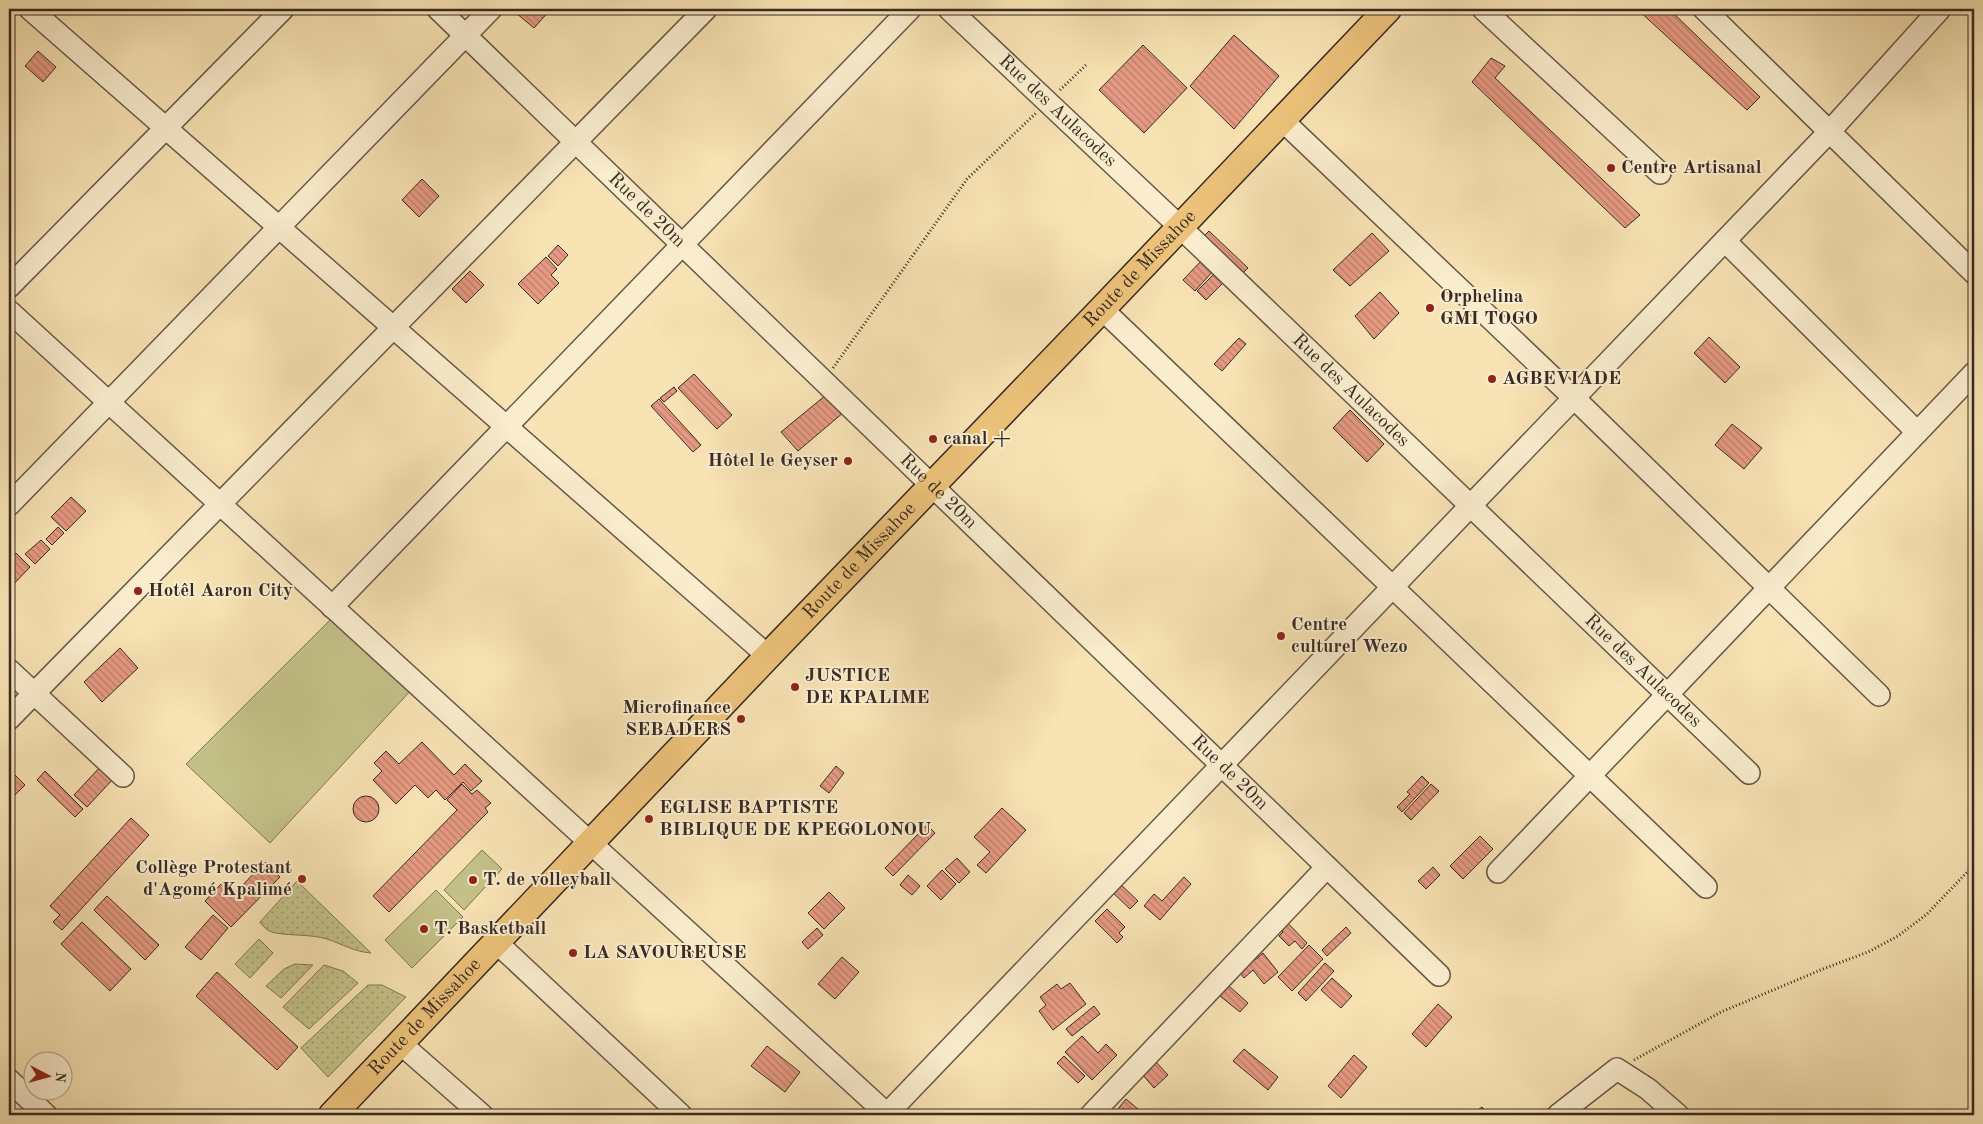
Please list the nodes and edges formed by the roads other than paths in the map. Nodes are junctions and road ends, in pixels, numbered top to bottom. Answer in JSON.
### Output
{"nodes":[{"id":1,"x":30,"y":9,"type":"edge"},
{"id":2,"x":283,"y":9,"type":"edge"},
{"id":3,"x":438,"y":9,"type":"edge"},
{"id":4,"x":491,"y":9,"type":"edge"},
{"id":5,"x":706,"y":9,"type":"edge"},
{"id":6,"x":910,"y":9,"type":"edge"},
{"id":7,"x":949,"y":9,"type":"edge"},
{"id":8,"x":1388,"y":9,"type":"edge"},
{"id":9,"x":1483,"y":9,"type":"edge"},
{"id":10,"x":1704,"y":9,"type":"edge"},
{"id":11,"x":1940,"y":9,"type":"edge"},
{"id":12,"x":465,"y":35,"type":"junction"},
{"id":13,"x":1282,"y":120,"type":"junction"},
{"id":14,"x":166,"y":128,"type":"junction"},
{"id":15,"x":1830,"y":132,"type":"junction"},
{"id":16,"x":575,"y":142,"type":"junction"},
{"id":17,"x":1660,"y":173,"type":"dead end"},
{"id":18,"x":1179,"y":226,"type":"junction"},
{"id":19,"x":279,"y":227,"type":"junction"},
{"id":20,"x":1725,"y":241,"type":"junction"},
{"id":21,"x":682,"y":244,"type":"junction"},
{"id":22,"x":1974,"y":274,"type":"edge"},
{"id":23,"x":9,"y":287,"type":"edge"},
{"id":24,"x":1102,"y":309,"type":"junction"},
{"id":25,"x":9,"y":311,"type":"edge"},
{"id":26,"x":393,"y":327,"type":"junction"},
{"id":27,"x":1974,"y":373,"type":"edge"},
{"id":28,"x":1574,"y":398,"type":"junction"},
{"id":29,"x":108,"y":402,"type":"junction"},
{"id":30,"x":506,"y":427,"type":"junction"},
{"id":31,"x":1917,"y":432,"type":"junction"},
{"id":32,"x":932,"y":485,"type":"junction"},
{"id":33,"x":9,"y":504,"type":"edge"},
{"id":34,"x":220,"y":504,"type":"junction"},
{"id":35,"x":1470,"y":507,"type":"junction"},
{"id":36,"x":1393,"y":587,"type":"junction"},
{"id":37,"x":1768,"y":588,"type":"junction"},
{"id":38,"x":332,"y":607,"type":"junction"},
{"id":39,"x":768,"y":656,"type":"junction"},
{"id":40,"x":9,"y":670,"type":"edge"},
{"id":41,"x":34,"y":693,"type":"junction"},
{"id":42,"x":1667,"y":695,"type":"junction"},
{"id":43,"x":1879,"y":696,"type":"dead end"},
{"id":44,"x":9,"y":719,"type":"edge"},
{"id":45,"x":1222,"y":765,"type":"junction"},
{"id":46,"x":1749,"y":773,"type":"dead end"},
{"id":47,"x":1590,"y":775,"type":"junction"},
{"id":48,"x":123,"y":776,"type":"dead end"},
{"id":49,"x":590,"y":843,"type":"junction"},
{"id":50,"x":1326,"y":867,"type":"junction"},
{"id":51,"x":1498,"y":872,"type":"dead end"},
{"id":52,"x":1706,"y":887,"type":"dead end"},
{"id":53,"x":496,"y":942,"type":"junction"},
{"id":54,"x":1439,"y":975,"type":"dead end"},
{"id":55,"x":401,"y":1044,"type":"junction"},
{"id":56,"x":9,"y":1080,"type":"edge"},
{"id":57,"x":46,"y":1115,"type":"edge"},
{"id":58,"x":332,"y":1115,"type":"edge"},
{"id":59,"x":482,"y":1115,"type":"edge"},
{"id":60,"x":682,"y":1115,"type":"edge"},
{"id":61,"x":887,"y":1115,"type":"edge"},
{"id":62,"x":1091,"y":1115,"type":"edge"},
{"id":63,"x":1558,"y":1115,"type":"edge"},
{"id":64,"x":1678,"y":1115,"type":"edge"}],
"edges":[{"from":1,"to":14,"type":"street"},
{"from":2,"to":14,"type":"street"},
{"from":3,"to":12,"type":"street","name":"Rue de 20m"},
{"from":4,"to":12,"type":"street"},
{"from":5,"to":16,"type":"street"},
{"from":6,"to":21,"type":"street"},
{"from":7,"to":18,"type":"street","name":"Rue des Aulacodes"},
{"from":8,"to":13,"type":"main road","name":"Route de Missahoe"},
{"from":9,"to":17,"type":"street"},
{"from":10,"to":15,"type":"street"},
{"from":11,"to":15,"type":"street"},
{"from":12,"to":16,"type":"street","name":"Rue de 20m"},
{"from":12,"to":19,"type":"street"},
{"from":13,"to":18,"type":"main road","name":"Route de Missahoe"},
{"from":13,"to":28,"type":"street"},
{"from":14,"to":19,"type":"street"},
{"from":14,"to":23,"type":"street"},
{"from":15,"to":20,"type":"street"},
{"from":15,"to":22,"type":"street"},
{"from":16,"to":21,"type":"street","name":"Rue de 20m"},
{"from":16,"to":26,"type":"street"},
{"from":18,"to":24,"type":"main road","name":"Route de Missahoe"},
{"from":18,"to":35,"type":"street","name":"Rue des Aulacodes"},
{"from":19,"to":26,"type":"street"},
{"from":19,"to":29,"type":"street"},
{"from":20,"to":28,"type":"street"},
{"from":20,"to":31,"type":"street"},
{"from":21,"to":30,"type":"street"},
{"from":21,"to":32,"type":"street","name":"Rue de 20m"},
{"from":24,"to":32,"type":"main road","name":"Route de Missahoe"},
{"from":24,"to":36,"type":"street"},
{"from":25,"to":29,"type":"street"},
{"from":26,"to":30,"type":"street"},
{"from":26,"to":34,"type":"street"},
{"from":27,"to":31,"type":"street"},
{"from":28,"to":35,"type":"street"},
{"from":28,"to":37,"type":"street"},
{"from":29,"to":33,"type":"street"},
{"from":29,"to":34,"type":"street"},
{"from":30,"to":38,"type":"street"},
{"from":30,"to":39,"type":"street"},
{"from":31,"to":37,"type":"street"},
{"from":32,"to":39,"type":"main road","name":"Route de Missahoe"},
{"from":32,"to":45,"type":"street","name":"Rue de 20m"},
{"from":34,"to":38,"type":"street"},
{"from":34,"to":41,"type":"street"},
{"from":35,"to":36,"type":"street"},
{"from":35,"to":42,"type":"street","name":"Rue des Aulacodes"},
{"from":36,"to":45,"type":"street"},
{"from":36,"to":47,"type":"street"},
{"from":37,"to":42,"type":"street"},
{"from":37,"to":43,"type":"street"},
{"from":38,"to":49,"type":"street"},
{"from":39,"to":49,"type":"main road","name":"Route de Missahoe"},
{"from":40,"to":41,"type":"street"},
{"from":41,"to":44,"type":"street"},
{"from":41,"to":48,"type":"street"},
{"from":42,"to":46,"type":"street","name":"Rue des Aulacodes"},
{"from":42,"to":47,"type":"street"},
{"from":45,"to":50,"type":"street","name":"Rue de 20m"},
{"from":45,"to":61,"type":"street"},
{"from":47,"to":51,"type":"street"},
{"from":47,"to":52,"type":"street"},
{"from":49,"to":53,"type":"main road","name":"Route de Missahoe"},
{"from":49,"to":61,"type":"street"},
{"from":50,"to":54,"type":"street","name":"Rue de 20m"},
{"from":50,"to":62,"type":"street"},
{"from":53,"to":55,"type":"main road","name":"Route de Missahoe"},
{"from":53,"to":60,"type":"street"},
{"from":55,"to":58,"type":"main road","name":"Route de Missahoe"},
{"from":55,"to":59,"type":"street"},
{"from":56,"to":57,"type":"street"},
{"from":63,"to":64,"type":"street"}]}
